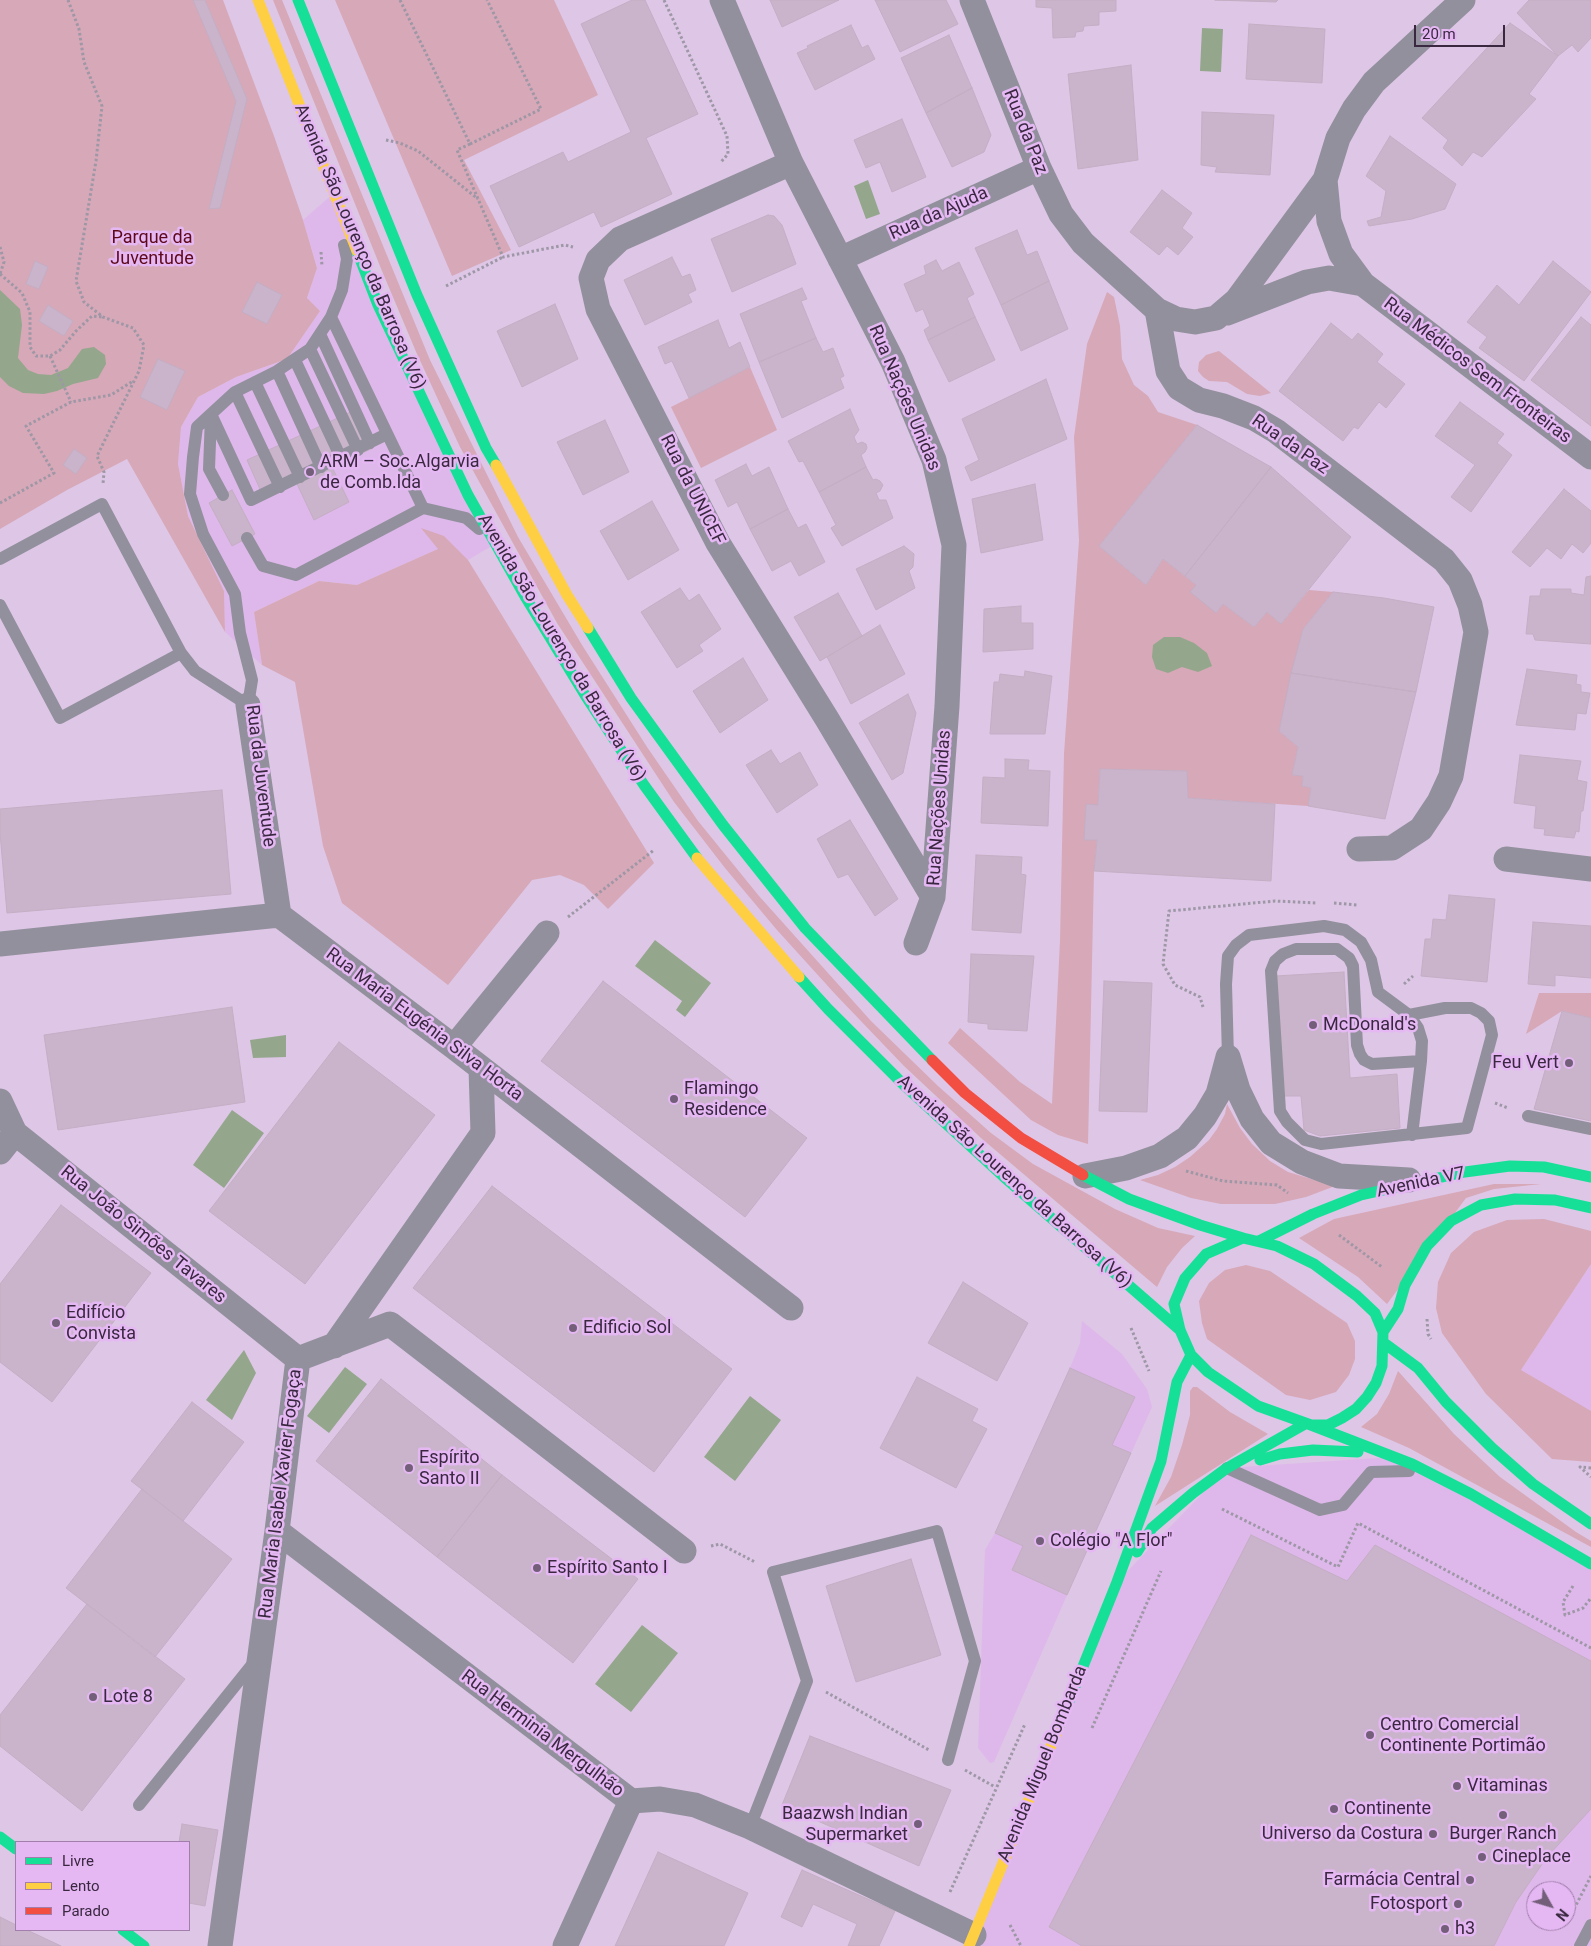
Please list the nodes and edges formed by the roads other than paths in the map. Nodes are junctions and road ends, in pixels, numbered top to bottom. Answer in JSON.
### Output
{"nodes":[{"id":1,"x":258,"y":0,"type":"edge"},
{"id":2,"x":298,"y":0,"type":"edge"},
{"id":3,"x":722,"y":0,"type":"edge"},
{"id":4,"x":972,"y":0,"type":"edge"},
{"id":5,"x":1463,"y":0,"type":"edge"},
{"id":6,"x":791,"y":163,"type":"junction"},
{"id":7,"x":1039,"y":168,"type":"junction"},
{"id":8,"x":1325,"y":180,"type":"junction"},
{"id":9,"x":334,"y":193,"type":"junction"},
{"id":10,"x":840,"y":259,"type":"junction"},
{"id":11,"x":1363,"y":284,"type":"junction"},
{"id":12,"x":1157,"y":310,"type":"junction"},
{"id":13,"x":331,"y":317,"type":"junction"},
{"id":14,"x":1216,"y":318,"type":"junction"},
{"id":15,"x":320,"y":334,"type":"junction"},
{"id":16,"x":310,"y":349,"type":"junction"},
{"id":17,"x":295,"y":360,"type":"junction"},
{"id":18,"x":277,"y":371,"type":"junction"},
{"id":19,"x":255,"y":382,"type":"junction"},
{"id":20,"x":235,"y":392,"type":"junction"},
{"id":21,"x":211,"y":414,"type":"junction"},
{"id":22,"x":387,"y":434,"type":"junction"},
{"id":23,"x":370,"y":443,"type":"junction"},
{"id":24,"x":358,"y":450,"type":"junction"},
{"id":25,"x":1591,"y":457,"type":"edge"},
{"id":26,"x":341,"y":458,"type":"junction"},
{"id":27,"x":321,"y":467,"type":"junction"},
{"id":28,"x":300,"y":477,"type":"junction"},
{"id":29,"x":280,"y":487,"type":"junction"},
{"id":30,"x":223,"y":495,"type":"dead end"},
{"id":31,"x":423,"y":508,"type":"junction"},
{"id":32,"x":248,"y":538,"type":"dead end"},
{"id":33,"x":495,"y":544,"type":"junction"},
{"id":34,"x":0,"y":559,"type":"edge"},
{"id":35,"x":0,"y":605,"type":"edge"},
{"id":36,"x":182,"y":653,"type":"junction"},
{"id":37,"x":248,"y":705,"type":"junction"},
{"id":38,"x":1359,"y":849,"type":"dead end"},
{"id":39,"x":1506,"y":859,"type":"dead end"},
{"id":40,"x":1591,"y":869,"type":"edge"},
{"id":41,"x":933,"y":897,"type":"junction"},
{"id":42,"x":279,"y":915,"type":"junction"},
{"id":43,"x":547,"y":933,"type":"road end"},
{"id":44,"x":916,"y":943,"type":"dead end"},
{"id":45,"x":0,"y":944,"type":"edge"},
{"id":46,"x":1409,"y":1015,"type":"junction"},
{"id":47,"x":454,"y":1047,"type":"junction"},
{"id":48,"x":1228,"y":1057,"type":"junction"},
{"id":49,"x":1421,"y":1061,"type":"junction"},
{"id":50,"x":482,"y":1068,"type":"junction"},
{"id":51,"x":0,"y":1101,"type":"edge"},
{"id":52,"x":1528,"y":1116,"type":"road end"},
{"id":53,"x":1591,"y":1129,"type":"edge"},
{"id":54,"x":1412,"y":1134,"type":"junction"},
{"id":55,"x":7,"y":1142,"type":"edge"},
{"id":56,"x":1085,"y":1176,"type":"junction"},
{"id":57,"x":1591,"y":1177,"type":"edge"},
{"id":58,"x":1427,"y":1181,"type":"junction"},
{"id":59,"x":1591,"y":1208,"type":"edge"},
{"id":60,"x":1243,"y":1238,"type":"junction"},
{"id":61,"x":1259,"y":1241,"type":"junction"},
{"id":62,"x":791,"y":1308,"type":"dead end"},
{"id":63,"x":1180,"y":1330,"type":"junction"},
{"id":64,"x":1383,"y":1338,"type":"junction"},
{"id":65,"x":334,"y":1346,"type":"junction"},
{"id":66,"x":1191,"y":1355,"type":"junction"},
{"id":67,"x":298,"y":1359,"type":"junction"},
{"id":68,"x":1308,"y":1425,"type":"junction"},
{"id":69,"x":1393,"y":1457,"type":"junction"},
{"id":70,"x":1227,"y":1468,"type":"junction"},
{"id":71,"x":1425,"y":1471,"type":"junction"},
{"id":72,"x":1591,"y":1524,"type":"edge"},
{"id":73,"x":277,"y":1532,"type":"junction"},
{"id":74,"x":684,"y":1552,"type":"road end"},
{"id":75,"x":1591,"y":1564,"type":"edge"},
{"id":76,"x":1118,"y":1582,"type":"junction"},
{"id":77,"x":260,"y":1656,"type":"junction"},
{"id":78,"x":948,"y":1760,"type":"road end"},
{"id":79,"x":631,"y":1801,"type":"junction"},
{"id":80,"x":140,"y":1805,"type":"dead end"},
{"id":81,"x":750,"y":1827,"type":"junction"},
{"id":82,"x":0,"y":1837,"type":"edge"},
{"id":83,"x":15,"y":1848,"type":"edge"},
{"id":84,"x":1591,"y":1925,"type":"edge"},
{"id":85,"x":124,"y":1931,"type":"edge"},
{"id":86,"x":971,"y":1940,"type":"edge"},
{"id":87,"x":144,"y":1946,"type":"edge"},
{"id":88,"x":220,"y":1946,"type":"edge"},
{"id":89,"x":565,"y":1946,"type":"edge"},
{"id":90,"x":1580,"y":1946,"type":"edge"}],
"edges":[{"from":1,"to":9,"type":"main road","name":"Avenida São Lourenço da Barrosa (V6)"},
{"from":2,"to":56,"type":"main road","name":"Avenida São Lourenço da Barrosa (V6)"},
{"from":3,"to":6,"type":"street","name":"Rua Nações Unidas"},
{"from":4,"to":7,"type":"street","name":"Rua da Paz"},
{"from":5,"to":8,"type":"street","name":"Rua Médicos Sem Fronteiras"},
{"from":6,"to":10,"type":"street","name":"Rua Nações Unidas"},
{"from":6,"to":41,"type":"street","name":"Rua da UNICEF"},
{"from":7,"to":10,"type":"street","name":"Rua da Ajuda"},
{"from":7,"to":12,"type":"street","name":"Rua da Paz"},
{"from":8,"to":11,"type":"street","name":"Rua Médicos Sem Fronteiras"},
{"from":8,"to":14,"type":"street","name":"Rua Médicos Sem Fronteiras"},
{"from":9,"to":13,"type":"lane"},
{"from":9,"to":33,"type":"main road","name":"Avenida São Lourenço da Barrosa (V6)"},
{"from":10,"to":41,"type":"street","name":"Rua Nações Unidas"},
{"from":11,"to":14,"type":"street","name":"Rua Médicos Sem Fronteiras"},
{"from":11,"to":25,"type":"street","name":"Rua Médicos Sem Fronteiras"},
{"from":12,"to":14,"type":"street","name":"Rua Médicos Sem Fronteiras"},
{"from":12,"to":38,"type":"street","name":"Rua da Paz"},
{"from":13,"to":15,"type":"lane"},
{"from":13,"to":22,"type":"lane"},
{"from":15,"to":16,"type":"lane"},
{"from":15,"to":23,"type":"lane"},
{"from":16,"to":17,"type":"lane","name":"Rua da Juventude"},
{"from":16,"to":24,"type":"lane"},
{"from":17,"to":18,"type":"lane","name":"Rua da Juventude"},
{"from":17,"to":26,"type":"lane"},
{"from":18,"to":19,"type":"lane","name":"Rua da Juventude"},
{"from":18,"to":27,"type":"lane"},
{"from":19,"to":20,"type":"lane","name":"Rua da Juventude"},
{"from":19,"to":28,"type":"lane"},
{"from":20,"to":21,"type":"lane","name":"Rua da Juventude"},
{"from":20,"to":29,"type":"lane"},
{"from":21,"to":29,"type":"lane"},
{"from":21,"to":30,"type":"lane"},
{"from":21,"to":37,"type":"lane","name":"Rua da Juventude"},
{"from":22,"to":23,"type":"lane"},
{"from":22,"to":31,"type":"lane"},
{"from":23,"to":24,"type":"lane"},
{"from":24,"to":26,"type":"lane"},
{"from":26,"to":27,"type":"lane"},
{"from":27,"to":28,"type":"lane"},
{"from":28,"to":29,"type":"lane"},
{"from":31,"to":32,"type":"lane"},
{"from":31,"to":33,"type":"lane"},
{"from":33,"to":63,"type":"main road","name":"Avenida São Lourenço da Barrosa (V6)"},
{"from":34,"to":36,"type":"lane"},
{"from":35,"to":36,"type":"lane"},
{"from":36,"to":37,"type":"lane"},
{"from":37,"to":42,"type":"street","name":"Rua da Juventude"},
{"from":39,"to":40,"type":"street"},
{"from":41,"to":44,"type":"street","name":"Rua Nações Unidas"},
{"from":42,"to":45,"type":"street"},
{"from":42,"to":47,"type":"street","name":"Rua Maria Eugénia Silva Horta"},
{"from":43,"to":47,"type":"street"},
{"from":46,"to":48,"type":"lane"},
{"from":46,"to":49,"type":"lane"},
{"from":46,"to":54,"type":"lane"},
{"from":47,"to":50,"type":"street","name":"Rua Maria Eugénia Silva Horta"},
{"from":48,"to":56,"type":"street"},
{"from":48,"to":58,"type":"street"},
{"from":49,"to":54,"type":"lane"},
{"from":49,"to":54,"type":"lane"},
{"from":50,"to":62,"type":"street","name":"Rua Maria Eugénia Silva Horta"},
{"from":50,"to":65,"type":"street"},
{"from":51,"to":55,"type":"street","name":"Rua João Simões Tavares"},
{"from":52,"to":53,"type":"lane"},
{"from":55,"to":67,"type":"street","name":"Rua João Simões Tavares"},
{"from":56,"to":60,"type":"main road","name":"Avenida São Lourenço da Barrosa (V6)"},
{"from":57,"to":58,"type":"main road","name":"Avenida V7"},
{"from":58,"to":61,"type":"main road","name":"Avenida V7"},
{"from":59,"to":64,"type":"main road","name":"Avenida V7"},
{"from":60,"to":61,"type":"main road","name":"Avenida São Lourenço da Barrosa (V6)"},
{"from":60,"to":63,"type":"main road","name":"Avenida São Lourenço da Barrosa (V6)"},
{"from":61,"to":64,"type":"main road","name":"Avenida São Lourenço da Barrosa (V6)"},
{"from":63,"to":66,"type":"main road","name":"Avenida São Lourenço da Barrosa (V6)"},
{"from":64,"to":68,"type":"main road"},
{"from":64,"to":72,"type":"main road","name":"Avenida São Lourenço da Barrosa (V6)"},
{"from":65,"to":67,"type":"street","name":"Rua Maria Isabel Xavier Fogaça"},
{"from":65,"to":74,"type":"street","name":"Rua Maria Isabel Xavier Fogaça"},
{"from":66,"to":68,"type":"main road","name":"Avenida São Lourenço da Barrosa (V6)"},
{"from":66,"to":76,"type":"main road"},
{"from":67,"to":73,"type":"street","name":"Rua Maria Isabel Xavier Fogaça"},
{"from":68,"to":69,"type":"main road","name":"Avenida São Lourenço da Barrosa (V6)"},
{"from":68,"to":70,"type":"main road"},
{"from":69,"to":70,"type":"main road"},
{"from":69,"to":71,"type":"main road","name":"Avenida São Lourenço da Barrosa (V6)"},
{"from":70,"to":71,"type":"lane"},
{"from":70,"to":76,"type":"main road"},
{"from":71,"to":75,"type":"main road","name":"Avenida São Lourenço da Barrosa (V6)"},
{"from":73,"to":77,"type":"street","name":"Rua Maria Isabel Xavier Fogaça"},
{"from":73,"to":79,"type":"street","name":"Rua Herminia Mergulhão"},
{"from":76,"to":86,"type":"main road","name":"Avenida Miguel Bombarda"},
{"from":77,"to":80,"type":"lane"},
{"from":77,"to":88,"type":"street","name":"Rua Maria Isabel Xavier Fogaça"},
{"from":78,"to":81,"type":"lane"},
{"from":79,"to":81,"type":"street","name":"Rua Herminia Mergulhão"},
{"from":79,"to":89,"type":"street"},
{"from":81,"to":86,"type":"street","name":"Rua Herminia Mergulhão"},
{"from":82,"to":83,"type":"main road"},
{"from":84,"to":90,"type":"lane"},
{"from":85,"to":87,"type":"main road"}]}
